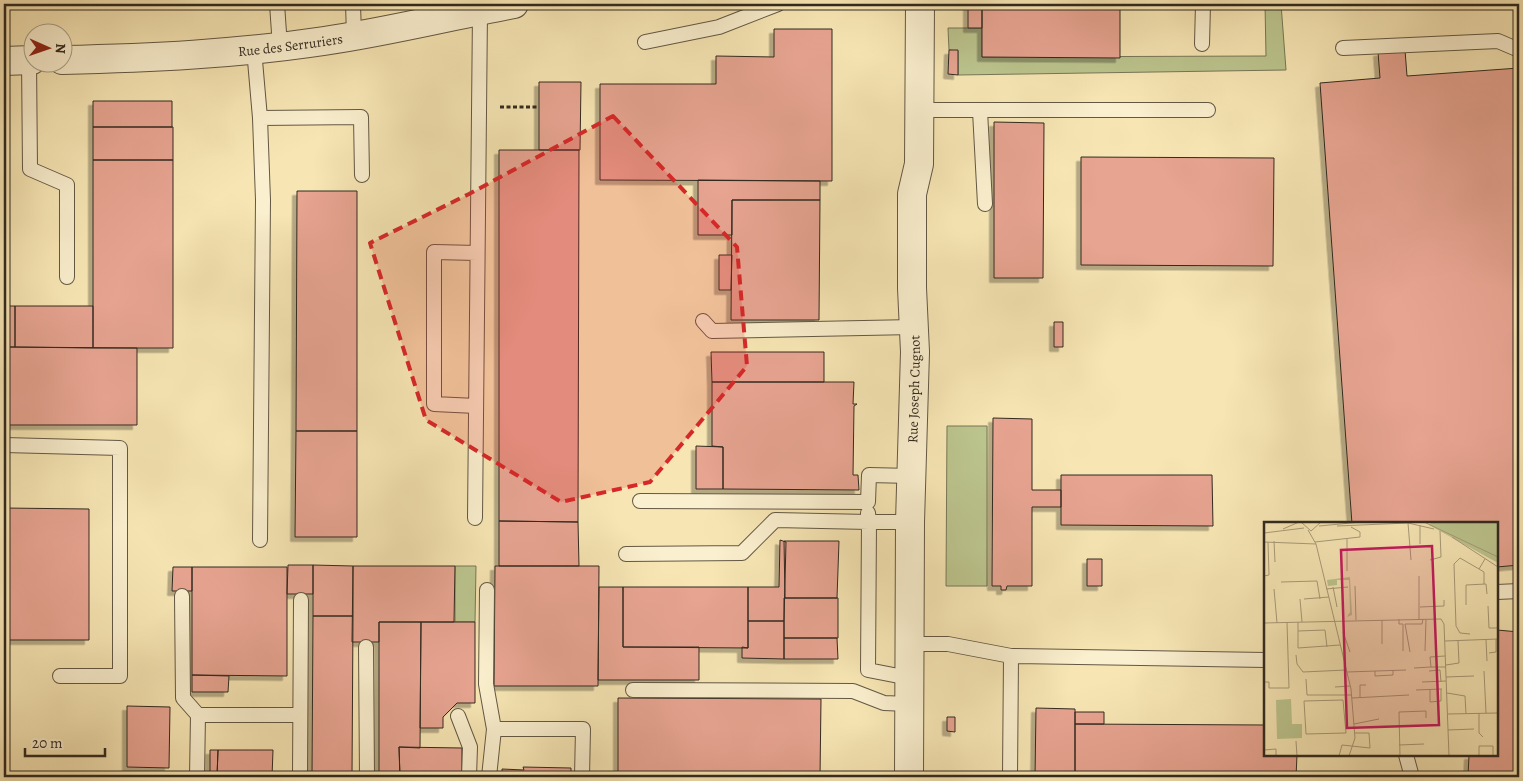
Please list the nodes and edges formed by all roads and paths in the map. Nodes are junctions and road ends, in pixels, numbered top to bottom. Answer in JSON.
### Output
{"nodes":[{"id":1,"x":277,"y":4,"type":"edge"},
{"id":2,"x":353,"y":4,"type":"edge"},
{"id":3,"x":778,"y":4,"type":"edge"},
{"id":4,"x":920,"y":4,"type":"edge"},
{"id":5,"x":1203,"y":4,"type":"edge"},
{"id":6,"x":495,"y":6,"type":"edge"},
{"id":7,"x":354,"y":35,"type":"junction"},
{"id":8,"x":644,"y":42,"type":"dead end"},
{"id":9,"x":1202,"y":44,"type":"dead end"},
{"id":10,"x":267,"y":48,"type":"junction"},
{"id":11,"x":1343,"y":48,"type":"dead end"},
{"id":12,"x":1519,"y":50,"type":"edge"},
{"id":13,"x":72,"y":60,"type":"edge"},
{"id":14,"x":23,"y":72,"type":"edge"},
{"id":15,"x":479,"y":106,"type":"junction"},
{"id":16,"x":539,"y":108,"type":"dead end"},
{"id":17,"x":920,"y":110,"type":"junction"},
{"id":18,"x":1208,"y":110,"type":"dead end"},
{"id":19,"x":980,"y":111,"type":"junction"},
{"id":20,"x":260,"y":118,"type":"junction"},
{"id":21,"x":362,"y":175,"type":"dead end"},
{"id":22,"x":985,"y":204,"type":"dead end"},
{"id":23,"x":477,"y":253,"type":"junction"},
{"id":24,"x":67,"y":277,"type":"dead end"},
{"id":25,"x":703,"y":321,"type":"dead end"},
{"id":26,"x":914,"y":327,"type":"junction"},
{"id":27,"x":476,"y":406,"type":"junction"},
{"id":28,"x":4,"y":445,"type":"edge"},
{"id":29,"x":911,"y":476,"type":"junction"},
{"id":30,"x":640,"y":501,"type":"dead end"},
{"id":31,"x":868,"y":502,"type":"junction"},
{"id":32,"x":475,"y":518,"type":"dead end"},
{"id":33,"x":869,"y":522,"type":"junction"},
{"id":34,"x":910,"y":522,"type":"junction"},
{"id":35,"x":260,"y":540,"type":"dead end"},
{"id":36,"x":626,"y":554,"type":"dead end"},
{"id":37,"x":487,"y":590,"type":"dead end"},
{"id":38,"x":1519,"y":591,"type":"edge"},
{"id":39,"x":1498,"y":592,"type":"edge"},
{"id":40,"x":182,"y":596,"type":"dead end"},
{"id":41,"x":300,"y":600,"type":"dead end"},
{"id":42,"x":910,"y":644,"type":"junction"},
{"id":43,"x":366,"y":647,"type":"dead end"},
{"id":44,"x":1011,"y":656,"type":"junction"},
{"id":45,"x":1264,"y":660,"type":"edge"},
{"id":46,"x":60,"y":676,"type":"dead end"},
{"id":47,"x":633,"y":690,"type":"dead end"},
{"id":48,"x":909,"y":691,"type":"junction"},
{"id":49,"x":198,"y":715,"type":"junction"},
{"id":50,"x":300,"y":715,"type":"junction"},
{"id":51,"x":458,"y":716,"type":"dead end"},
{"id":52,"x":494,"y":729,"type":"junction"},
{"id":53,"x":1406,"y":756,"type":"edge"},
{"id":54,"x":197,"y":777,"type":"edge"},
{"id":55,"x":300,"y":777,"type":"edge"},
{"id":56,"x":367,"y":777,"type":"edge"},
{"id":57,"x":470,"y":777,"type":"edge"},
{"id":58,"x":489,"y":777,"type":"edge"},
{"id":59,"x":582,"y":777,"type":"edge"},
{"id":60,"x":909,"y":777,"type":"edge"},
{"id":61,"x":1010,"y":777,"type":"edge"},
{"id":62,"x":1412,"y":777,"type":"edge"}],
"edges":[{"from":1,"to":10,"type":"lane"},
{"from":2,"to":7,"type":"lane"},
{"from":3,"to":8,"type":"lane"},
{"from":4,"to":17,"type":"street","name":"Rue Joseph Cugnot"},
{"from":5,"to":9,"type":"lane"},
{"from":6,"to":7,"type":"street","name":"Rue des Serruriers"},
{"from":6,"to":15,"type":"lane"},
{"from":7,"to":10,"type":"street","name":"Rue des Serruriers"},
{"from":10,"to":13,"type":"street","name":"Rue des Serruriers"},
{"from":10,"to":20,"type":"lane"},
{"from":11,"to":12,"type":"lane"},
{"from":14,"to":24,"type":"lane"},
{"from":15,"to":16,"type":"path"},
{"from":15,"to":23,"type":"lane"},
{"from":17,"to":19,"type":"lane"},
{"from":17,"to":26,"type":"street","name":"Rue Joseph Cugnot"},
{"from":18,"to":19,"type":"lane"},
{"from":19,"to":22,"type":"lane"},
{"from":20,"to":21,"type":"lane"},
{"from":20,"to":35,"type":"lane"},
{"from":23,"to":27,"type":"lane"},
{"from":23,"to":27,"type":"lane"},
{"from":25,"to":26,"type":"lane"},
{"from":26,"to":29,"type":"street","name":"Rue Joseph Cugnot"},
{"from":27,"to":32,"type":"lane"},
{"from":28,"to":46,"type":"lane"},
{"from":29,"to":31,"type":"lane"},
{"from":29,"to":34,"type":"street","name":"Rue Joseph Cugnot"},
{"from":30,"to":31,"type":"lane"},
{"from":31,"to":33,"type":"lane"},
{"from":33,"to":34,"type":"lane"},
{"from":33,"to":36,"type":"lane"},
{"from":33,"to":48,"type":"lane"},
{"from":34,"to":42,"type":"street","name":"Rue Joseph Cugnot"},
{"from":37,"to":52,"type":"lane"},
{"from":38,"to":39,"type":"lane"},
{"from":40,"to":49,"type":"lane"},
{"from":41,"to":50,"type":"lane"},
{"from":42,"to":44,"type":"lane"},
{"from":42,"to":48,"type":"street","name":"Rue Joseph Cugnot"},
{"from":43,"to":56,"type":"lane"},
{"from":44,"to":45,"type":"lane"},
{"from":44,"to":61,"type":"lane"},
{"from":47,"to":48,"type":"lane"},
{"from":48,"to":60,"type":"street","name":"Rue Joseph Cugnot"},
{"from":49,"to":50,"type":"lane"},
{"from":49,"to":54,"type":"lane"},
{"from":50,"to":55,"type":"lane"},
{"from":51,"to":57,"type":"lane"},
{"from":52,"to":58,"type":"lane"},
{"from":52,"to":59,"type":"lane"},
{"from":53,"to":62,"type":"lane"}]}
